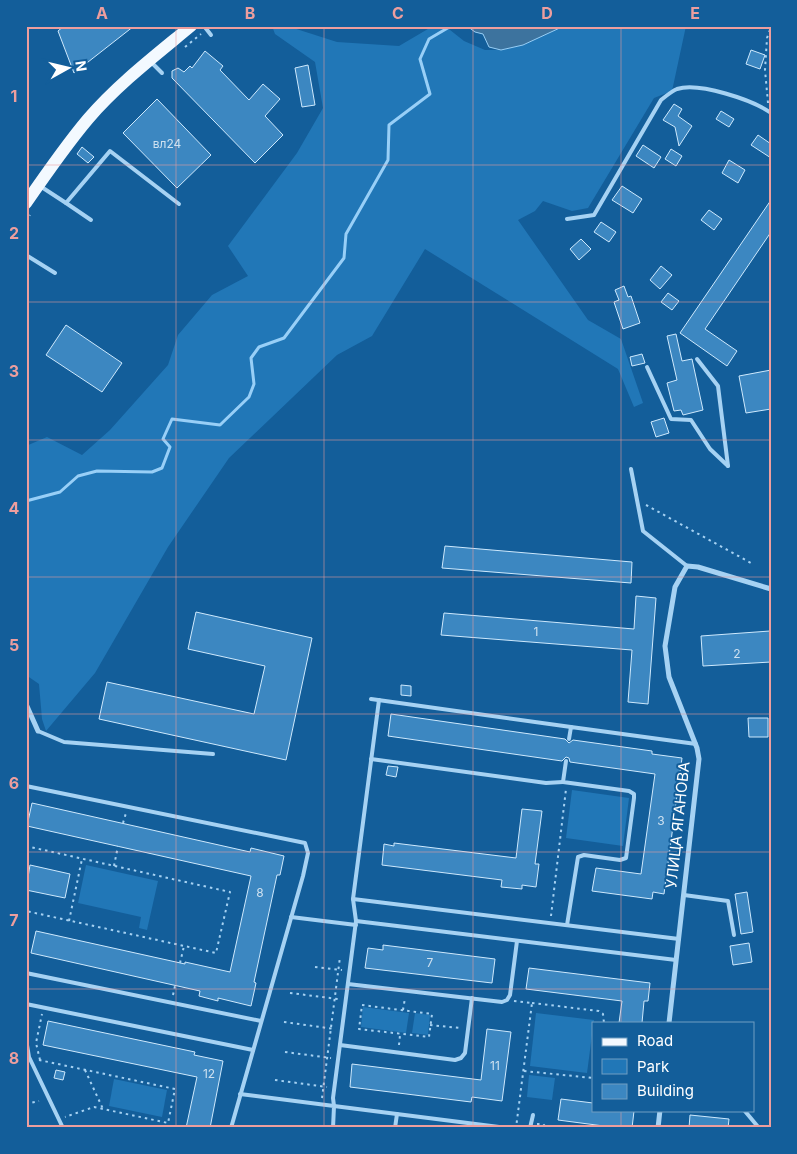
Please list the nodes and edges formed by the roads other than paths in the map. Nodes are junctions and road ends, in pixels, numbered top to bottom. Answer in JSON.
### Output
{"nodes":[{"id":1,"x":191,"y":26,"type":"edge"},
{"id":2,"x":206,"y":28,"type":"edge"},
{"id":3,"x":212,"y":35,"type":"dead end"},
{"id":4,"x":149,"y":61,"type":"junction"},
{"id":5,"x":162,"y":73,"type":"dead end"},
{"id":6,"x":769,"y":112,"type":"edge"},
{"id":7,"x":38,"y":185,"type":"junction"},
{"id":8,"x":26,"y":203,"type":"edge"},
{"id":9,"x":66,"y":203,"type":"junction"},
{"id":10,"x":179,"y":204,"type":"dead end"},
{"id":11,"x":568,"y":219,"type":"dead end"},
{"id":12,"x":91,"y":220,"type":"dead end"},
{"id":13,"x":26,"y":255,"type":"edge"},
{"id":14,"x":55,"y":274,"type":"dead end"},
{"id":15,"x":697,"y":359,"type":"dead end"},
{"id":16,"x":647,"y":367,"type":"dead end"},
{"id":17,"x":631,"y":469,"type":"dead end"},
{"id":18,"x":687,"y":566,"type":"junction"},
{"id":19,"x":771,"y":589,"type":"edge"},
{"id":20,"x":371,"y":699,"type":"dead end"},
{"id":21,"x":379,"y":700,"type":"junction"},
{"id":22,"x":26,"y":704,"type":"edge"},
{"id":23,"x":571,"y":727,"type":"junction"},
{"id":24,"x":38,"y":731,"type":"joint"},
{"id":25,"x":569,"y":739,"type":"dead end"},
{"id":26,"x":696,"y":744,"type":"junction"},
{"id":27,"x":212,"y":754,"type":"dead end"},
{"id":28,"x":371,"y":759,"type":"junction"},
{"id":29,"x":566,"y":761,"type":"dead end"},
{"id":30,"x":565,"y":782,"type":"junction"},
{"id":31,"x":26,"y":786,"type":"edge"},
{"id":32,"x":684,"y":895,"type":"junction"},
{"id":33,"x":353,"y":899,"type":"junction"},
{"id":34,"x":291,"y":917,"type":"junction"},
{"id":35,"x":356,"y":923,"type":"junction"},
{"id":36,"x":567,"y":925,"type":"junction"},
{"id":37,"x":734,"y":935,"type":"dead end"},
{"id":38,"x":679,"y":939,"type":"junction"},
{"id":39,"x":516,"y":941,"type":"junction"},
{"id":40,"x":676,"y":960,"type":"junction"},
{"id":41,"x":26,"y":973,"type":"edge"},
{"id":42,"x":348,"y":984,"type":"junction"},
{"id":43,"x":472,"y":998,"type":"junction"},
{"id":44,"x":26,"y":1004,"type":"edge"},
{"id":45,"x":261,"y":1021,"type":"junction"},
{"id":46,"x":669,"y":1022,"type":"edge"},
{"id":47,"x":26,"y":1039,"type":"edge"},
{"id":48,"x":340,"y":1044,"type":"junction"},
{"id":49,"x":253,"y":1050,"type":"junction"},
{"id":50,"x":240,"y":1094,"type":"junction"},
{"id":51,"x":334,"y":1106,"type":"junction"},
{"id":52,"x":660,"y":1112,"type":"edge"},
{"id":53,"x":746,"y":1112,"type":"edge"},
{"id":54,"x":397,"y":1114,"type":"junction"},
{"id":55,"x":533,"y":1115,"type":"dead end"},
{"id":56,"x":531,"y":1125,"type":"edge"},
{"id":57,"x":63,"y":1128,"type":"edge"},
{"id":58,"x":231,"y":1128,"type":"edge"},
{"id":59,"x":333,"y":1128,"type":"edge"},
{"id":60,"x":395,"y":1128,"type":"edge"},
{"id":61,"x":507,"y":1128,"type":"edge"},
{"id":62,"x":658,"y":1128,"type":"edge"},
{"id":63,"x":758,"y":1128,"type":"edge"}],
"edges":[{"from":1,"to":4,"type":"main road"},
{"from":2,"to":3,"type":"lane"},
{"from":4,"to":5,"type":"lane"},
{"from":4,"to":7,"type":"main road"},
{"from":6,"to":11,"type":"lane"},
{"from":7,"to":8,"type":"main road"},
{"from":7,"to":9,"type":"lane"},
{"from":9,"to":10,"type":"lane"},
{"from":9,"to":12,"type":"lane"},
{"from":13,"to":14,"type":"lane"},
{"from":15,"to":16,"type":"lane"},
{"from":17,"to":18,"type":"lane"},
{"from":18,"to":19,"type":"street"},
{"from":18,"to":26,"type":"street","name":"УЛИЦА ЯГАНОВА"},
{"from":20,"to":21,"type":"lane"},
{"from":21,"to":23,"type":"lane"},
{"from":21,"to":28,"type":"lane"},
{"from":22,"to":24,"type":"street"},
{"from":23,"to":25,"type":"lane"},
{"from":23,"to":26,"type":"lane"},
{"from":24,"to":27,"type":"lane"},
{"from":26,"to":32,"type":"street","name":"УЛИЦА ЯГАНОВА"},
{"from":28,"to":30,"type":"lane"},
{"from":28,"to":33,"type":"lane"},
{"from":29,"to":30,"type":"lane"},
{"from":30,"to":36,"type":"lane"},
{"from":31,"to":34,"type":"lane"},
{"from":32,"to":37,"type":"lane"},
{"from":32,"to":38,"type":"street","name":"УЛИЦА ЯГАНОВА"},
{"from":33,"to":35,"type":"lane"},
{"from":33,"to":36,"type":"lane"},
{"from":34,"to":35,"type":"lane"},
{"from":34,"to":45,"type":"lane"},
{"from":35,"to":39,"type":"lane"},
{"from":35,"to":42,"type":"lane"},
{"from":36,"to":38,"type":"lane"},
{"from":38,"to":40,"type":"street","name":"УЛИЦА ЯГАНОВА"},
{"from":39,"to":40,"type":"lane"},
{"from":39,"to":43,"type":"lane"},
{"from":40,"to":46,"type":"street","name":"УЛИЦА ЯГАНОВА"},
{"from":41,"to":45,"type":"lane"},
{"from":42,"to":43,"type":"lane"},
{"from":42,"to":48,"type":"lane"},
{"from":43,"to":48,"type":"lane"},
{"from":44,"to":49,"type":"lane"},
{"from":45,"to":49,"type":"lane"},
{"from":47,"to":57,"type":"lane"},
{"from":48,"to":51,"type":"lane"},
{"from":49,"to":50,"type":"lane"},
{"from":50,"to":51,"type":"lane"},
{"from":50,"to":58,"type":"lane"},
{"from":51,"to":54,"type":"lane"},
{"from":51,"to":59,"type":"lane"},
{"from":52,"to":62,"type":"street"},
{"from":53,"to":63,"type":"lane"},
{"from":54,"to":60,"type":"lane"},
{"from":54,"to":61,"type":"lane"},
{"from":55,"to":56,"type":"lane"}]}
